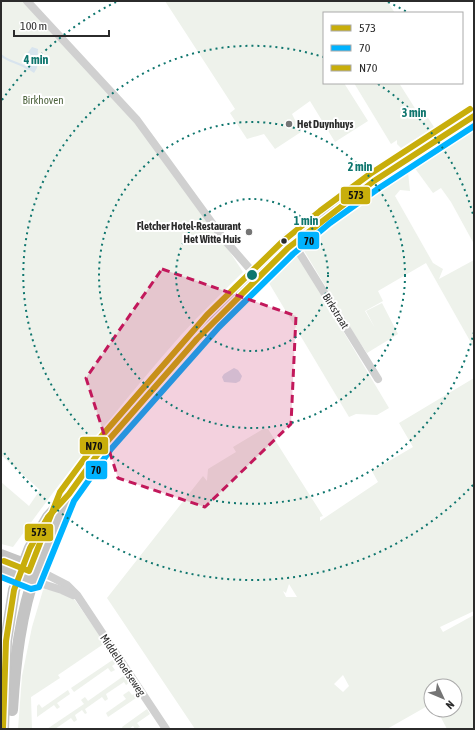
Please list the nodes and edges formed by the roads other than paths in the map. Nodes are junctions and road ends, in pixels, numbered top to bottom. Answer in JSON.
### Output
{"nodes":[{"id":1,"x":27,"y":1,"type":"edge"},
{"id":2,"x":474,"y":116,"type":"edge"},
{"id":3,"x":290,"y":240,"type":"junction"},
{"id":4,"x":257,"y":277,"type":"junction"},
{"id":5,"x":378,"y":379,"type":"dead end"},
{"id":6,"x":67,"y":497,"type":"junction"},
{"id":7,"x":1,"y":555,"type":"edge"},
{"id":8,"x":22,"y":563,"type":"junction"},
{"id":9,"x":1,"y":568,"type":"edge"},
{"id":10,"x":18,"y":575,"type":"junction"},
{"id":11,"x":34,"y":575,"type":"junction"},
{"id":12,"x":80,"y":601,"type":"junction"},
{"id":13,"x":3,"y":729,"type":"edge"},
{"id":14,"x":11,"y":729,"type":"edge"},
{"id":15,"x":166,"y":729,"type":"edge"}],
"edges":[{"from":1,"to":4,"type":"street"},
{"from":2,"to":3,"type":"main road"},
{"from":3,"to":4,"type":"main road"},
{"from":3,"to":5,"type":"street","name":"Birkstraat"},
{"from":4,"to":6,"type":"main road"},
{"from":6,"to":8,"type":"main road"},
{"from":6,"to":11,"type":"main road"},
{"from":7,"to":8,"type":"main road"},
{"from":8,"to":10,"type":"main road"},
{"from":8,"to":11,"type":"main road"},
{"from":9,"to":10,"type":"main road"},
{"from":10,"to":11,"type":"main road"},
{"from":10,"to":13,"type":"main road"},
{"from":11,"to":12,"type":"street","name":"Middelhoefseweg"},
{"from":11,"to":12,"type":"street","name":"Middelhoefseweg"},
{"from":11,"to":14,"type":"main road"},
{"from":12,"to":15,"type":"street","name":"Middelhoefseweg"}]}
